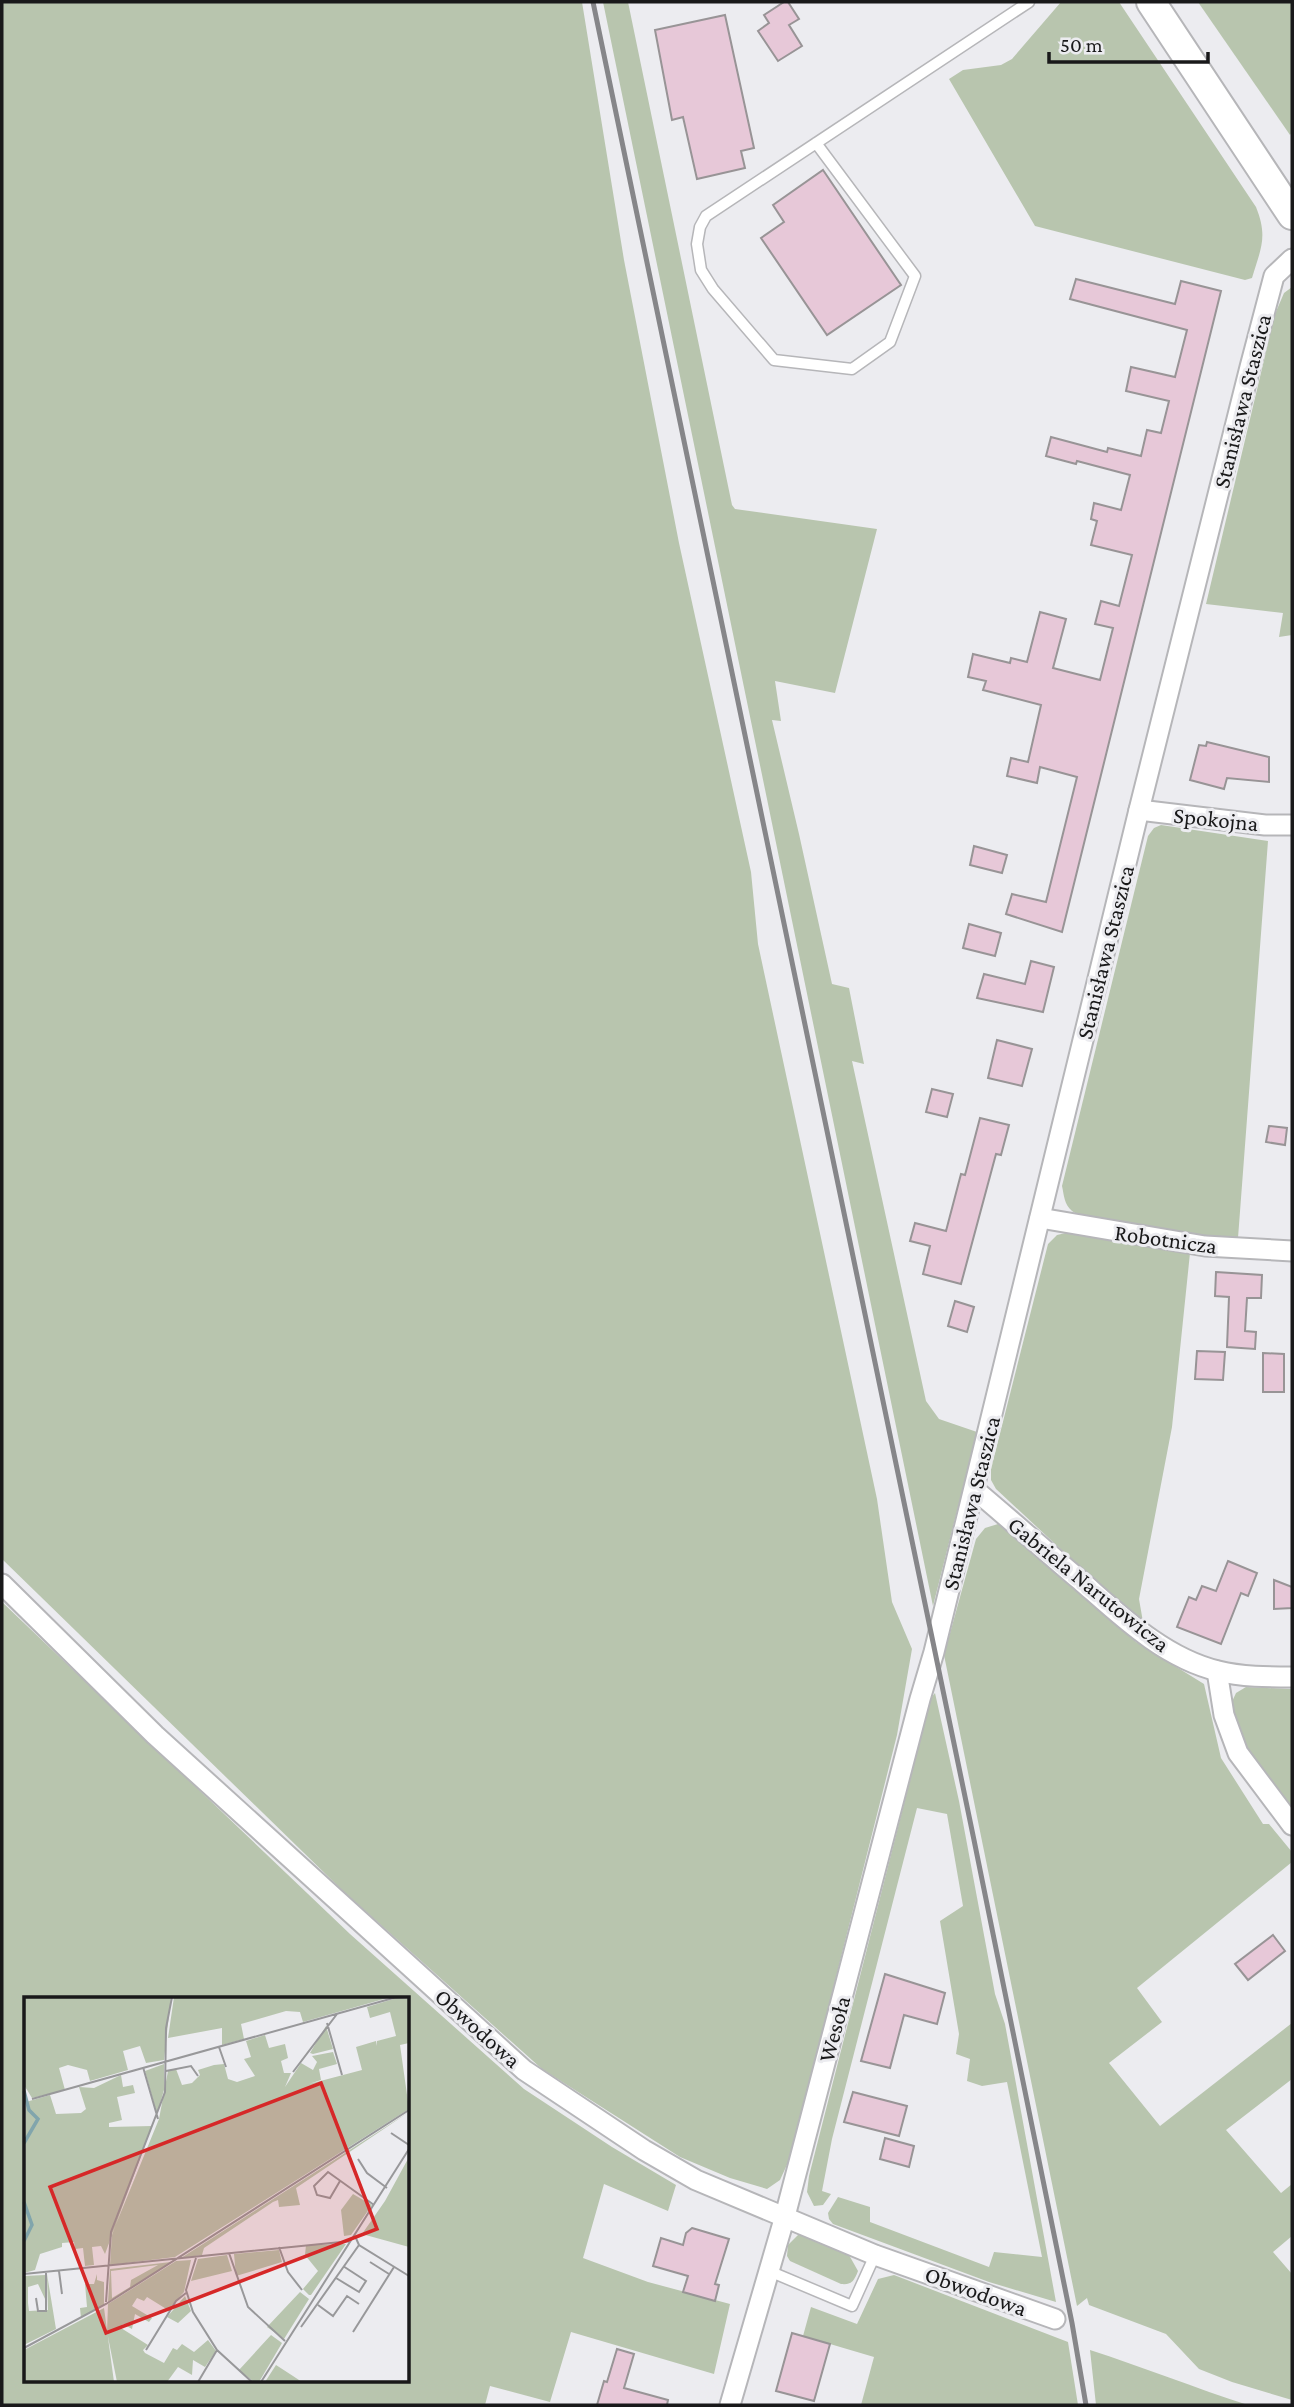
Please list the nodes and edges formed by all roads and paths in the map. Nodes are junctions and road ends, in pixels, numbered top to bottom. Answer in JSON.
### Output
{"nodes":[{"id":1,"x":1030,"y":2,"type":"edge"},
{"id":2,"x":1151,"y":2,"type":"edge"},
{"id":3,"x":816,"y":143,"type":"junction"},
{"id":4,"x":1287,"y":197,"type":"edge"},
{"id":5,"x":1292,"y":259,"type":"edge"},
{"id":6,"x":1139,"y":810,"type":"junction"},
{"id":7,"x":1292,"y":825,"type":"edge"},
{"id":8,"x":1040,"y":1218,"type":"junction"},
{"id":9,"x":1292,"y":1251,"type":"edge"},
{"id":10,"x":975,"y":1490,"type":"junction"},
{"id":11,"x":2,"y":1584,"type":"edge"},
{"id":12,"x":934,"y":1652,"type":"joint"},
{"id":13,"x":1217,"y":1671,"type":"junction"},
{"id":14,"x":1292,"y":1678,"type":"edge"},
{"id":15,"x":1292,"y":1825,"type":"edge"},
{"id":16,"x":785,"y":2216,"type":"junction"},
{"id":17,"x":875,"y":2255,"type":"junction"},
{"id":18,"x":769,"y":2271,"type":"junction"},
{"id":19,"x":1055,"y":2319,"type":"dead end"},
{"id":20,"x":730,"y":2405,"type":"edge"}],
"edges":[{"from":1,"to":3,"type":"lane"},
{"from":2,"to":4,"type":"main road"},
{"from":3,"to":3,"type":"lane"},
{"from":5,"to":6,"type":"street","name":"Stanisława Staszica"},
{"from":6,"to":7,"type":"street","name":"Spokojna"},
{"from":6,"to":8,"type":"street","name":"Stanisława Staszica"},
{"from":8,"to":9,"type":"street","name":"Robotnicza"},
{"from":8,"to":10,"type":"street","name":"Stanisława Staszica"},
{"from":10,"to":12,"type":"street","name":"Stanisława Staszica"},
{"from":10,"to":13,"type":"street","name":"Gabriela Narutowicza"},
{"from":11,"to":16,"type":"street","name":"Obwodowa"},
{"from":12,"to":16,"type":"street","name":"Wesoła"},
{"from":13,"to":14,"type":"street","name":"Gabriela Narutowicza"},
{"from":13,"to":15,"type":"street"},
{"from":16,"to":17,"type":"street","name":"Obwodowa"},
{"from":16,"to":18,"type":"street","name":"Wesoła"},
{"from":17,"to":18,"type":"lane"},
{"from":17,"to":19,"type":"street","name":"Obwodowa"},
{"from":18,"to":20,"type":"street","name":"Wesoła"}]}
